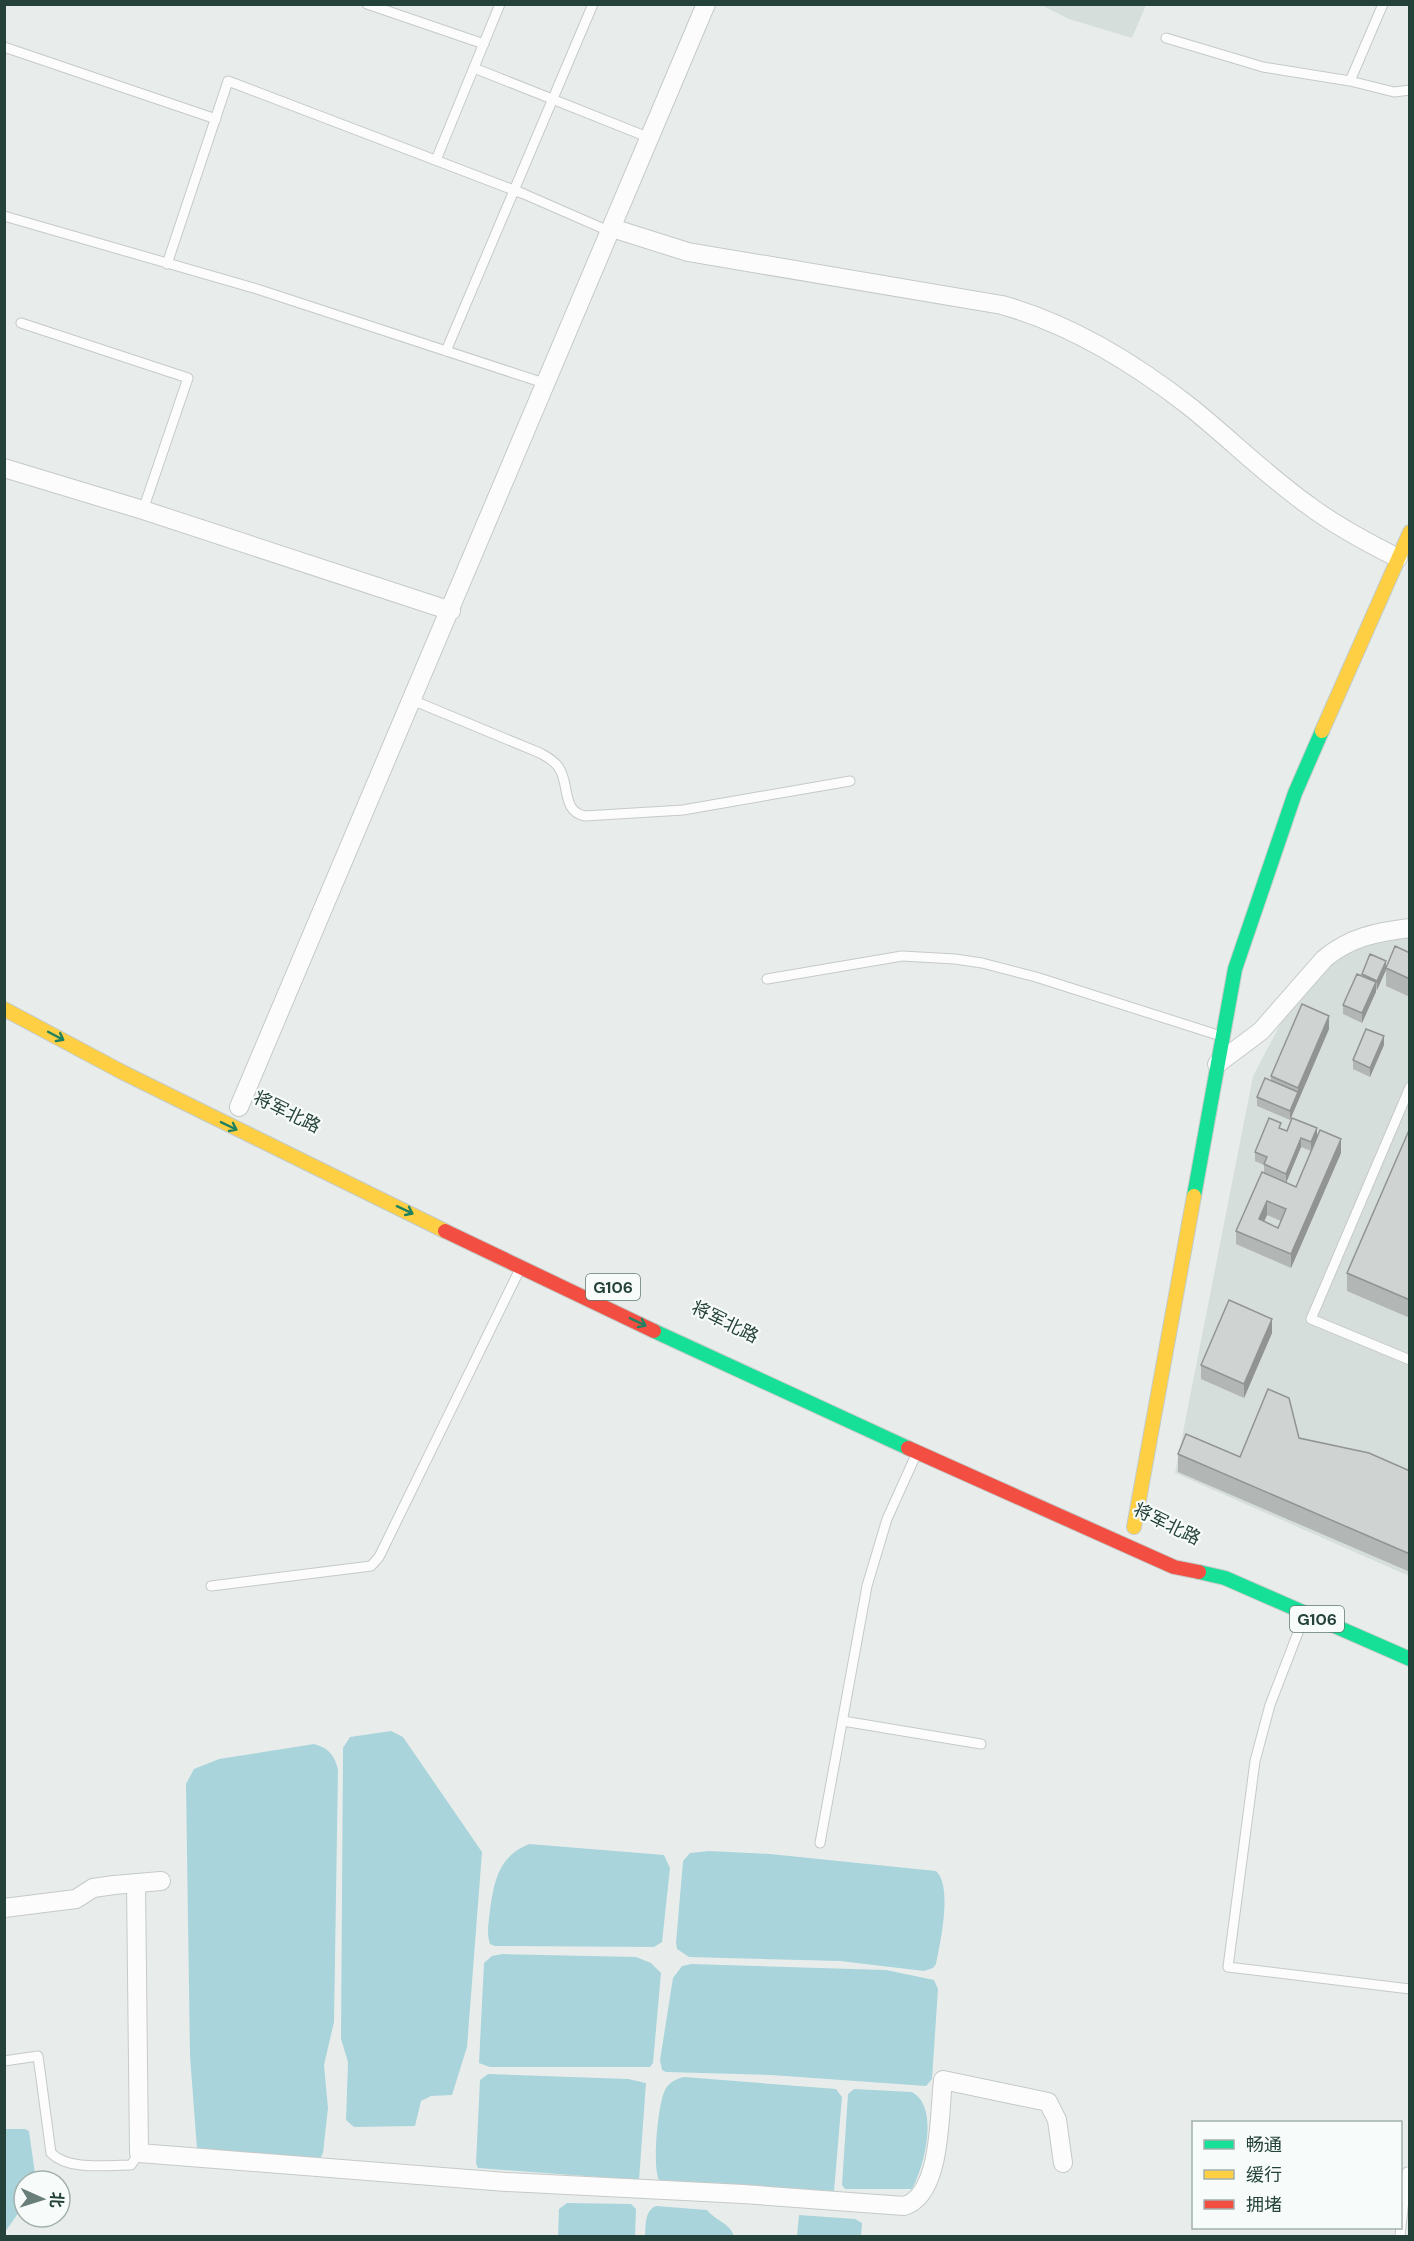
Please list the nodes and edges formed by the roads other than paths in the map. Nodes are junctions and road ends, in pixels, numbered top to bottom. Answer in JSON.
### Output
{"nodes":[{"id":1,"x":367,"y":4,"type":"edge"},
{"id":2,"x":500,"y":4,"type":"edge"},
{"id":3,"x":593,"y":4,"type":"edge"},
{"id":4,"x":706,"y":4,"type":"edge"},
{"id":5,"x":1383,"y":4,"type":"edge"},
{"id":6,"x":1166,"y":38,"type":"dead end"},
{"id":7,"x":484,"y":44,"type":"junction"},
{"id":8,"x":4,"y":47,"type":"edge"},
{"id":9,"x":474,"y":68,"type":"junction"},
{"id":10,"x":1350,"y":81,"type":"junction"},
{"id":11,"x":1410,"y":90,"type":"edge"},
{"id":12,"x":553,"y":99,"type":"junction"},
{"id":13,"x":216,"y":119,"type":"junction"},
{"id":14,"x":650,"y":138,"type":"junction"},
{"id":15,"x":436,"y":160,"type":"junction"},
{"id":16,"x":514,"y":190,"type":"junction"},
{"id":17,"x":4,"y":216,"type":"edge"},
{"id":18,"x":611,"y":230,"type":"junction"},
{"id":19,"x":167,"y":264,"type":"junction"},
{"id":20,"x":21,"y":323,"type":"dead end"},
{"id":21,"x":446,"y":351,"type":"junction"},
{"id":22,"x":547,"y":384,"type":"junction"},
{"id":23,"x":4,"y":468,"type":"edge"},
{"id":24,"x":143,"y":510,"type":"junction"},
{"id":25,"x":1410,"y":532,"type":"edge"},
{"id":26,"x":1398,"y":558,"type":"junction"},
{"id":27,"x":451,"y":611,"type":"junction"},
{"id":28,"x":412,"y":700,"type":"junction"},
{"id":29,"x":849,"y":781,"type":"dead end"},
{"id":30,"x":1410,"y":928,"type":"edge"},
{"id":31,"x":767,"y":979,"type":"dead end"},
{"id":32,"x":4,"y":1009,"type":"edge"},
{"id":33,"x":1221,"y":1036,"type":"junction"},
{"id":34,"x":1217,"y":1064,"type":"junction"},
{"id":35,"x":1410,"y":1087,"type":"edge"},
{"id":36,"x":239,"y":1107,"type":"dead end"},
{"id":37,"x":522,"y":1266,"type":"junction"},
{"id":38,"x":1410,"y":1360,"type":"edge"},
{"id":39,"x":917,"y":1452,"type":"junction"},
{"id":40,"x":1133,"y":1526,"type":"dead end"},
{"id":41,"x":1191,"y":1554,"type":"dead end"},
{"id":42,"x":1225,"y":1578,"type":"junction"},
{"id":43,"x":211,"y":1586,"type":"dead end"},
{"id":44,"x":1305,"y":1613,"type":"junction"},
{"id":45,"x":1410,"y":1659,"type":"edge"},
{"id":46,"x":843,"y":1720,"type":"junction"},
{"id":47,"x":981,"y":1744,"type":"dead end"},
{"id":48,"x":820,"y":1843,"type":"dead end"},
{"id":49,"x":161,"y":1881,"type":"dead end"},
{"id":50,"x":136,"y":1883,"type":"junction"},
{"id":51,"x":4,"y":1908,"type":"edge"},
{"id":52,"x":1410,"y":1989,"type":"edge"},
{"id":53,"x":4,"y":2061,"type":"edge"},
{"id":54,"x":139,"y":2152,"type":"junction"},
{"id":55,"x":1063,"y":2163,"type":"dead end"},
{"id":56,"x":1407,"y":2172,"type":"dead end"},
{"id":57,"x":1402,"y":2218,"type":"edge"}],
"edges":[{"from":1,"to":7,"type":"lane"},
{"from":2,"to":7,"type":"lane"},
{"from":3,"to":12,"type":"lane"},
{"from":4,"to":14,"type":"street"},
{"from":5,"to":10,"type":"lane"},
{"from":6,"to":10,"type":"lane"},
{"from":7,"to":9,"type":"lane"},
{"from":8,"to":13,"type":"lane"},
{"from":9,"to":12,"type":"lane"},
{"from":9,"to":15,"type":"lane"},
{"from":10,"to":11,"type":"lane"},
{"from":12,"to":14,"type":"lane"},
{"from":12,"to":16,"type":"lane"},
{"from":13,"to":15,"type":"lane"},
{"from":13,"to":19,"type":"lane"},
{"from":14,"to":18,"type":"street"},
{"from":15,"to":16,"type":"lane"},
{"from":16,"to":18,"type":"lane"},
{"from":16,"to":21,"type":"lane"},
{"from":17,"to":19,"type":"lane"},
{"from":18,"to":22,"type":"street"},
{"from":18,"to":26,"type":"street"},
{"from":19,"to":21,"type":"lane"},
{"from":20,"to":24,"type":"lane"},
{"from":21,"to":22,"type":"lane"},
{"from":22,"to":27,"type":"street"},
{"from":23,"to":24,"type":"street"},
{"from":24,"to":27,"type":"street"},
{"from":25,"to":26,"type":"main road"},
{"from":26,"to":33,"type":"main road"},
{"from":27,"to":28,"type":"street"},
{"from":28,"to":29,"type":"lane"},
{"from":28,"to":36,"type":"street"},
{"from":30,"to":34,"type":"street"},
{"from":31,"to":33,"type":"lane"},
{"from":32,"to":37,"type":"main road","name":"将军北路","number":"G106","one_way":true},
{"from":33,"to":34,"type":"main road"},
{"from":34,"to":40,"type":"main road"},
{"from":35,"to":38,"type":"lane"},
{"from":37,"to":39,"type":"main road","name":"将军北路","number":"G106","one_way":true},
{"from":37,"to":43,"type":"lane"},
{"from":39,"to":42,"type":"main road","name":"将军北路","number":"G106"},
{"from":39,"to":46,"type":"lane"},
{"from":41,"to":42,"type":"main road","name":"将军北路","number":"G106"},
{"from":42,"to":44,"type":"main road","number":"G106"},
{"from":44,"to":45,"type":"main road","number":"G106"},
{"from":44,"to":52,"type":"lane"},
{"from":46,"to":47,"type":"lane"},
{"from":46,"to":48,"type":"lane"},
{"from":49,"to":50,"type":"street"},
{"from":50,"to":51,"type":"street"},
{"from":50,"to":54,"type":"street"},
{"from":53,"to":54,"type":"lane"},
{"from":54,"to":55,"type":"street"},
{"from":56,"to":57,"type":"lane"}]}
